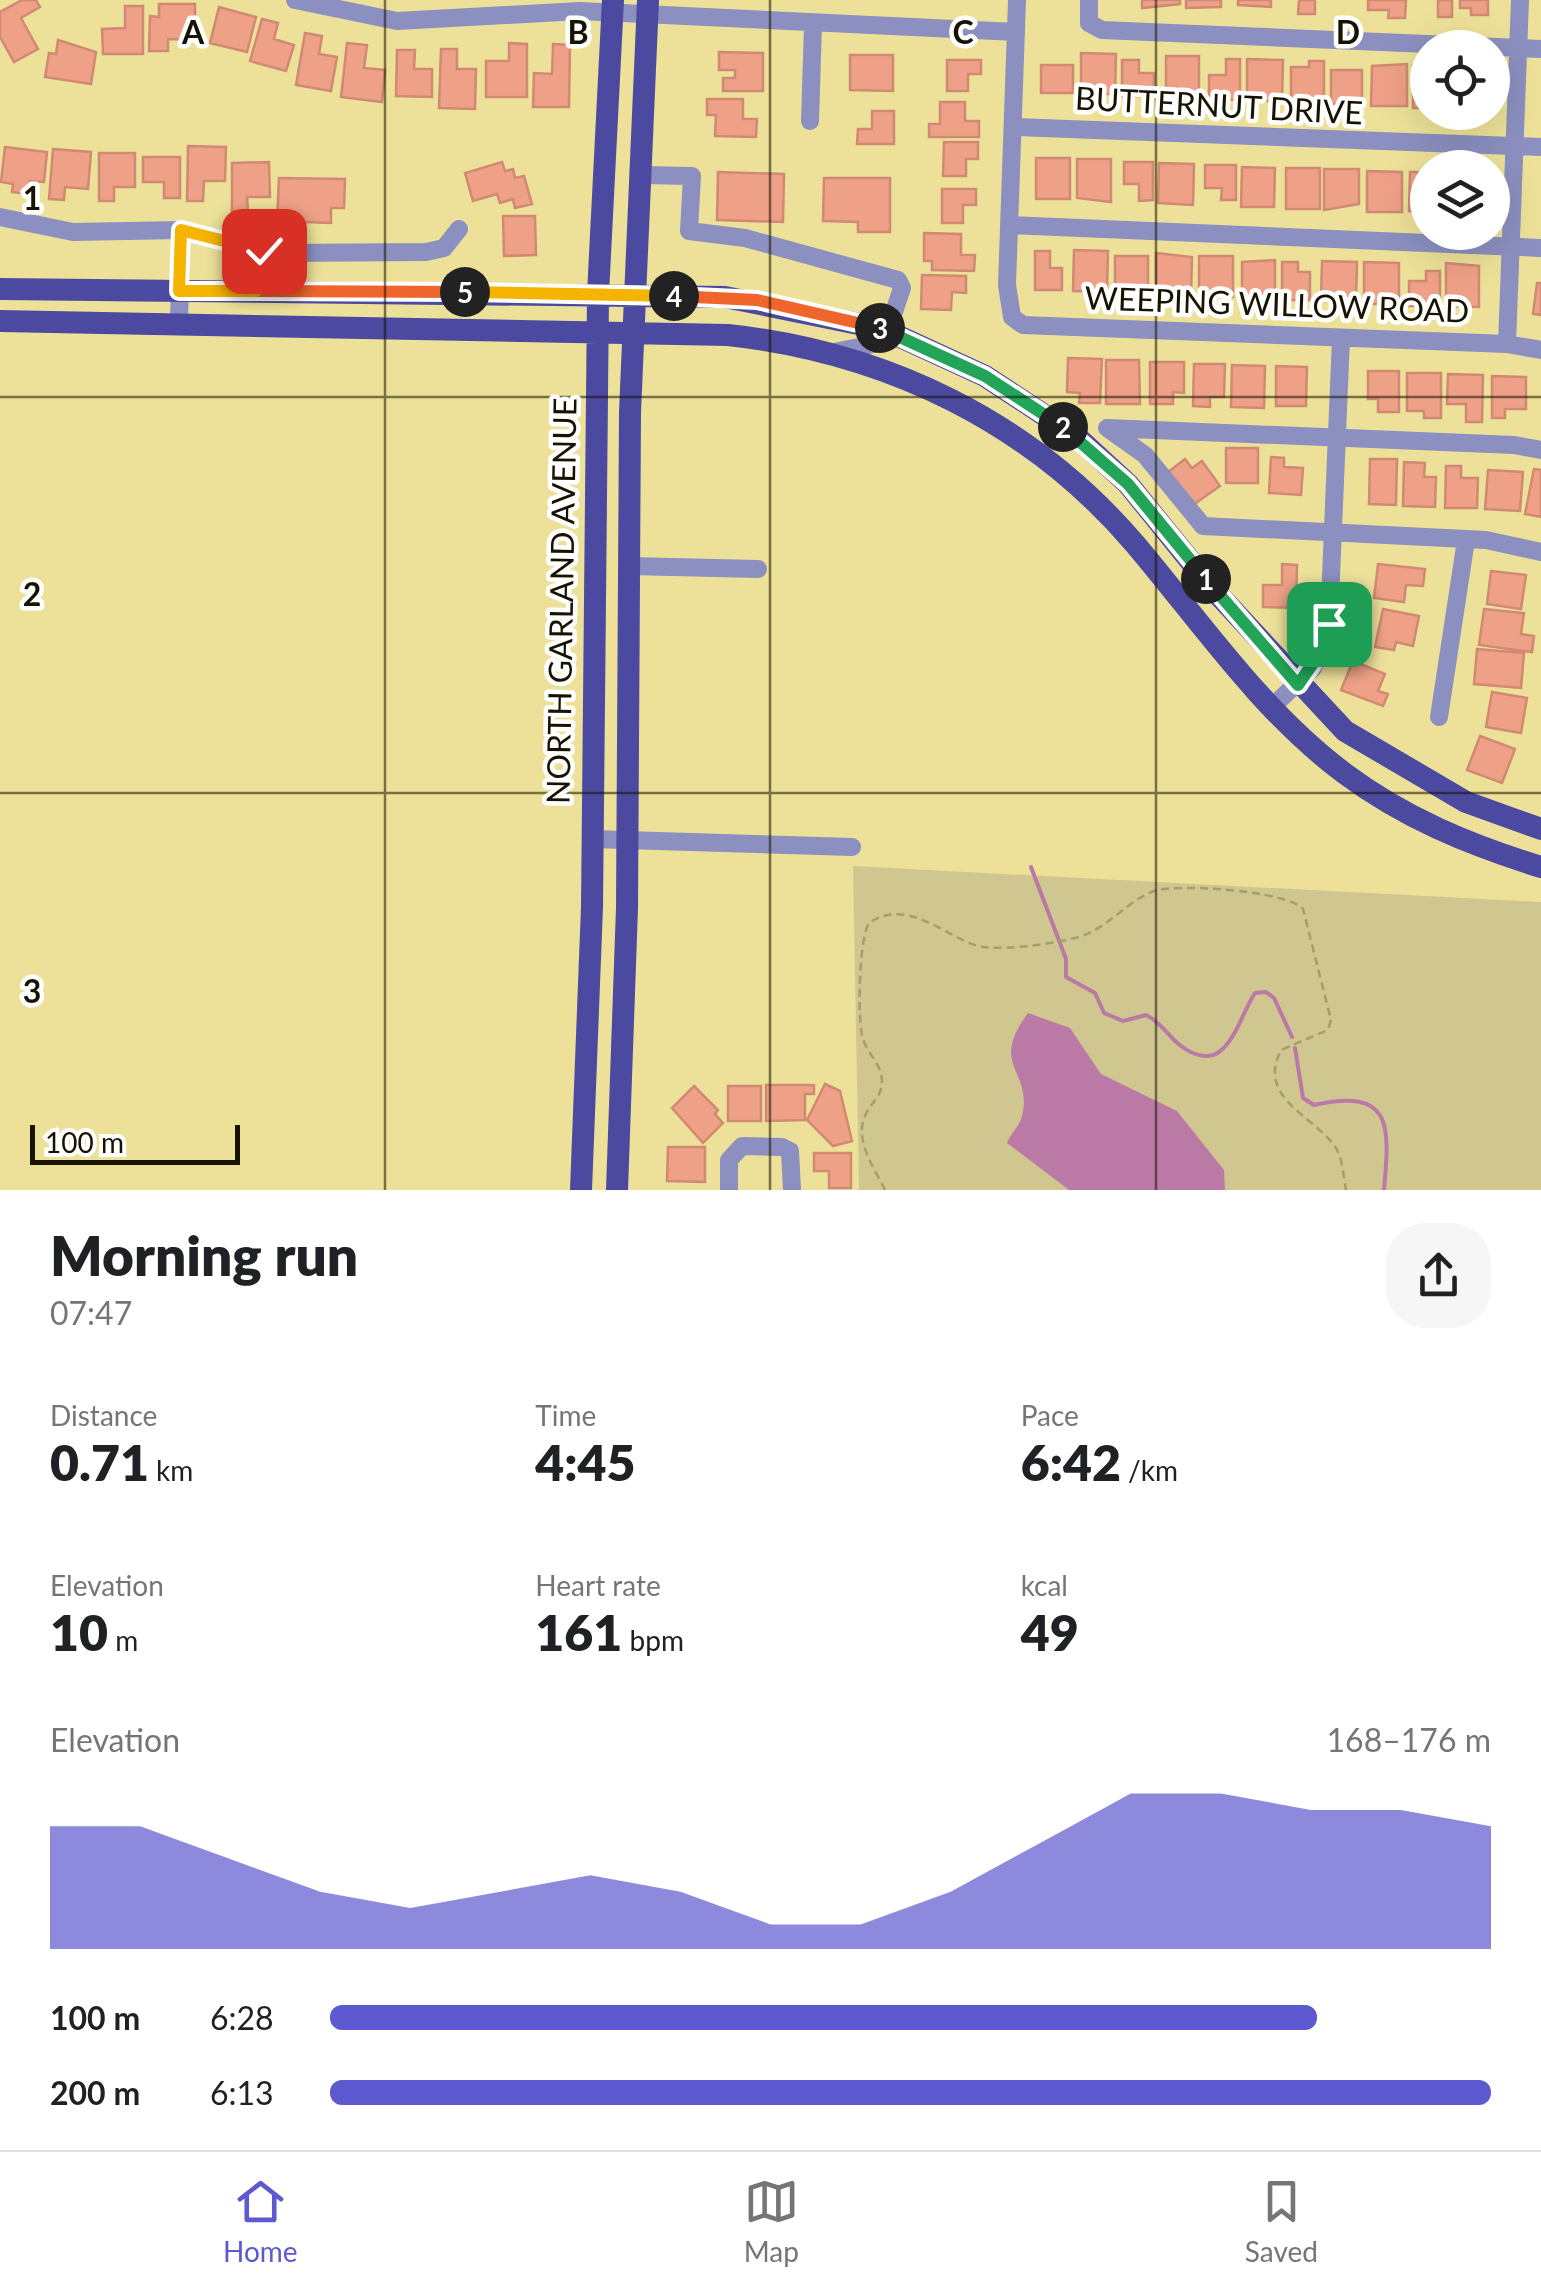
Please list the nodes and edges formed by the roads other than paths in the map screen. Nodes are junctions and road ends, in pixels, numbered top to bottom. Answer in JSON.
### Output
{"nodes":[{"id":1,"x":295,"y":0,"type":"edge"},
{"id":2,"x":1017,"y":0,"type":"edge"},
{"id":3,"x":1089,"y":0,"type":"edge"},
{"id":4,"x":1520,"y":0,"type":"edge"},
{"id":5,"x":612,"y":6,"type":"edge"},
{"id":6,"x":476,"y":8,"type":"edge"},
{"id":7,"x":648,"y":8,"type":"edge"},
{"id":8,"x":813,"y":25,"type":"junction"},
{"id":9,"x":1016,"y":32,"type":"junction"},
{"id":10,"x":1518,"y":45,"type":"junction"},
{"id":11,"x":1541,"y":49,"type":"edge"},
{"id":12,"x":810,"y":122,"type":"dead end"},
{"id":13,"x":1014,"y":127,"type":"junction"},
{"id":14,"x":1514,"y":144,"type":"junction"},
{"id":15,"x":1541,"y":147,"type":"edge"},
{"id":16,"x":642,"y":175,"type":"junction"},
{"id":17,"x":0,"y":217,"type":"edge"},
{"id":18,"x":1010,"y":225,"type":"junction"},
{"id":19,"x":458,"y":229,"type":"dead end"},
{"id":20,"x":181,"y":230,"type":"junction"},
{"id":21,"x":1410,"y":242,"type":"edge"},
{"id":22,"x":1510,"y":246,"type":"joint"},
{"id":23,"x":1541,"y":248,"type":"edge"},
{"id":24,"x":1510,"y":250,"type":"edge"},
{"id":25,"x":0,"y":288,"type":"edge"},
{"id":26,"x":179,"y":291,"type":"junction"},
{"id":27,"x":598,"y":294,"type":"junction"},
{"id":28,"x":635,"y":296,"type":"junction"},
{"id":29,"x":0,"y":320,"type":"edge"},
{"id":30,"x":179,"y":326,"type":"junction"},
{"id":31,"x":598,"y":331,"type":"junction"},
{"id":32,"x":634,"y":332,"type":"junction"},
{"id":33,"x":890,"y":332,"type":"junction"},
{"id":34,"x":1341,"y":338,"type":"junction"},
{"id":35,"x":1507,"y":344,"type":"junction"},
{"id":36,"x":1541,"y":350,"type":"edge"},
{"id":37,"x":834,"y":352,"type":"junction"},
{"id":38,"x":1339,"y":435,"type":"junction"},
{"id":39,"x":1541,"y":450,"type":"edge"},
{"id":40,"x":1144,"y":503,"type":"junction"},
{"id":41,"x":1116,"y":524,"type":"junction"},
{"id":42,"x":1335,"y":535,"type":"junction"},
{"id":43,"x":1466,"y":540,"type":"junction"},
{"id":44,"x":1541,"y":552,"type":"edge"},
{"id":45,"x":629,"y":566,"type":"junction"},
{"id":46,"x":758,"y":568,"type":"dead end"},
{"id":47,"x":1298,"y":685,"type":"junction"},
{"id":48,"x":1272,"y":707,"type":"junction"},
{"id":49,"x":1439,"y":717,"type":"dead end"},
{"id":50,"x":1541,"y":828,"type":"edge"},
{"id":51,"x":592,"y":839,"type":"junction"},
{"id":52,"x":627,"y":840,"type":"junction"},
{"id":53,"x":852,"y":848,"type":"dead end"},
{"id":54,"x":1541,"y":866,"type":"edge"},
{"id":55,"x":580,"y":1190,"type":"edge"},
{"id":56,"x":617,"y":1190,"type":"edge"},
{"id":57,"x":728,"y":1190,"type":"edge"},
{"id":58,"x":792,"y":1190,"type":"edge"}],
"edges":[{"from":1,"to":6,"type":"street"},
{"from":2,"to":9,"type":"street"},
{"from":3,"to":10,"type":"street"},
{"from":4,"to":10,"type":"street"},
{"from":5,"to":6,"type":"street"},
{"from":5,"to":7,"type":"street"},
{"from":5,"to":27,"type":"main road","name":"NORTH GARLAND AVENUE"},
{"from":7,"to":8,"type":"street"},
{"from":7,"to":16,"type":"main road","name":"NORTH GARLAND AVENUE"},
{"from":8,"to":9,"type":"street"},
{"from":8,"to":12,"type":"street"},
{"from":9,"to":13,"type":"street"},
{"from":10,"to":11,"type":"street"},
{"from":10,"to":14,"type":"street"},
{"from":13,"to":14,"type":"street","name":"BUTTERNUT DRIVE"},
{"from":13,"to":18,"type":"street"},
{"from":14,"to":15,"type":"street","name":"BUTTERNUT DRIVE"},
{"from":14,"to":22,"type":"street"},
{"from":16,"to":28,"type":"main road","name":"NORTH GARLAND AVENUE"},
{"from":16,"to":33,"type":"street"},
{"from":17,"to":20,"type":"street"},
{"from":18,"to":21,"type":"street"},
{"from":18,"to":34,"type":"street","name":"WEEPING WILLOW ROAD"},
{"from":19,"to":20,"type":"street"},
{"from":20,"to":26,"type":"street"},
{"from":22,"to":23,"type":"street"},
{"from":24,"to":35,"type":"street"},
{"from":25,"to":26,"type":"main road"},
{"from":26,"to":27,"type":"main road"},
{"from":26,"to":30,"type":"street"},
{"from":27,"to":28,"type":"main road"},
{"from":27,"to":31,"type":"main road","name":"NORTH GARLAND AVENUE"},
{"from":28,"to":32,"type":"main road","name":"NORTH GARLAND AVENUE"},
{"from":28,"to":33,"type":"main road"},
{"from":29,"to":30,"type":"main road"},
{"from":30,"to":31,"type":"main road"},
{"from":31,"to":32,"type":"main road"},
{"from":31,"to":51,"type":"main road","name":"NORTH GARLAND AVENUE"},
{"from":32,"to":37,"type":"main road"},
{"from":32,"to":45,"type":"main road","name":"NORTH GARLAND AVENUE"},
{"from":33,"to":37,"type":"street"},
{"from":33,"to":40,"type":"main road"},
{"from":34,"to":35,"type":"street","name":"WEEPING WILLOW ROAD"},
{"from":34,"to":38,"type":"street"},
{"from":35,"to":36,"type":"street","name":"WEEPING WILLOW ROAD"},
{"from":37,"to":41,"type":"main road"},
{"from":38,"to":39,"type":"street"},
{"from":38,"to":42,"type":"street"},
{"from":38,"to":42,"type":"street"},
{"from":40,"to":41,"type":"main road"},
{"from":40,"to":47,"type":"main road"},
{"from":41,"to":48,"type":"main road"},
{"from":42,"to":43,"type":"street"},
{"from":42,"to":47,"type":"street"},
{"from":43,"to":44,"type":"street"},
{"from":43,"to":49,"type":"street"},
{"from":45,"to":46,"type":"street"},
{"from":45,"to":52,"type":"main road","name":"NORTH GARLAND AVENUE"},
{"from":47,"to":48,"type":"street"},
{"from":47,"to":50,"type":"main road"},
{"from":48,"to":54,"type":"main road"},
{"from":51,"to":52,"type":"street"},
{"from":51,"to":55,"type":"main road","name":"NORTH GARLAND AVENUE"},
{"from":52,"to":53,"type":"street"},
{"from":52,"to":56,"type":"main road","name":"NORTH GARLAND AVENUE"},
{"from":57,"to":58,"type":"street"}]}
